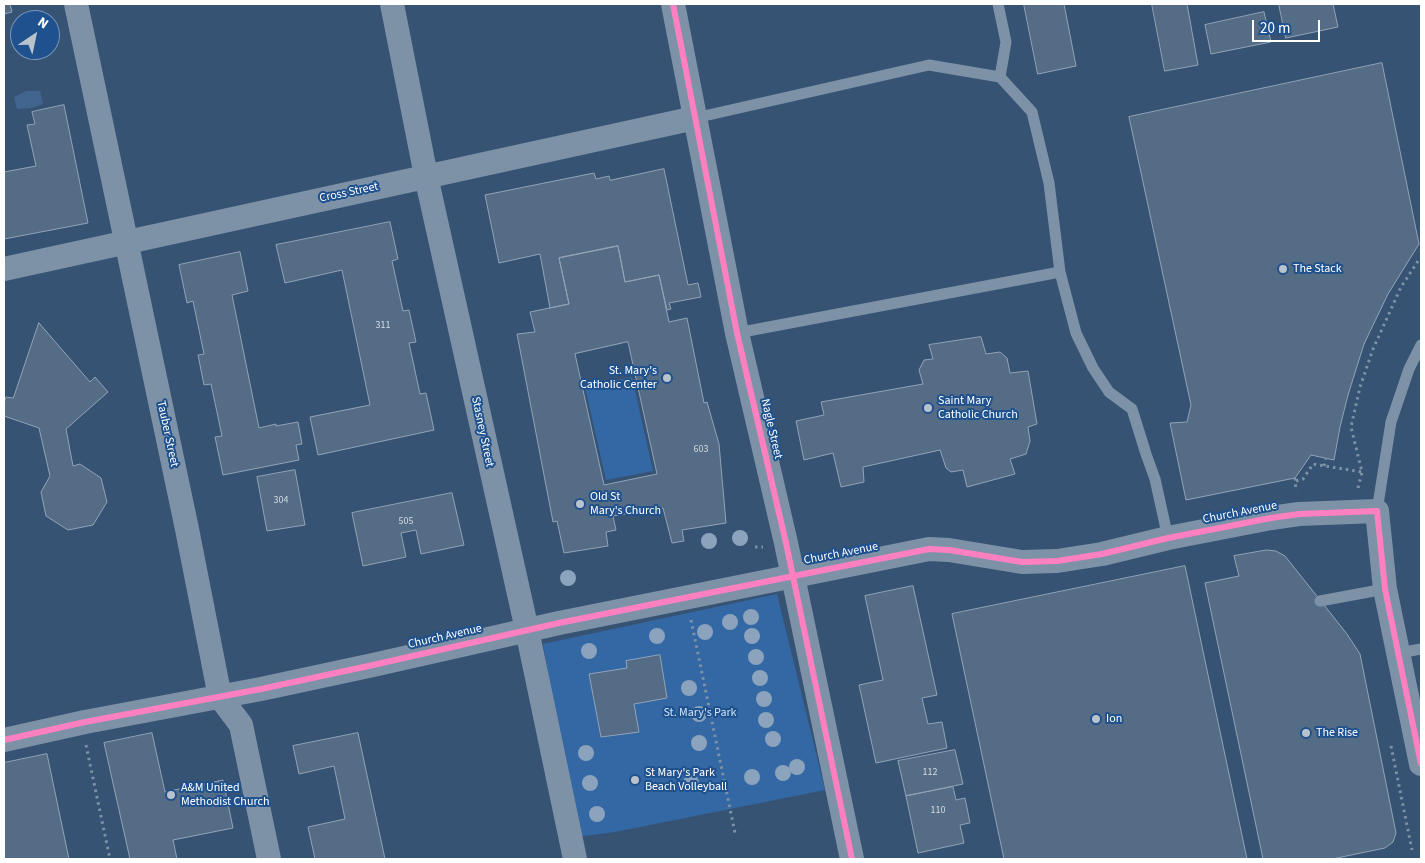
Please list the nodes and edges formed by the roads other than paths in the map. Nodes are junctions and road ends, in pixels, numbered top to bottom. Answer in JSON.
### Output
{"nodes":[{"id":1,"x":76,"y":4,"type":"edge"},
{"id":2,"x":392,"y":4,"type":"edge"},
{"id":3,"x":673,"y":4,"type":"edge"},
{"id":4,"x":998,"y":4,"type":"edge"},
{"id":5,"x":1000,"y":76,"type":"junction"},
{"id":6,"x":695,"y":118,"type":"junction"},
{"id":7,"x":426,"y":176,"type":"junction"},
{"id":8,"x":126,"y":242,"type":"junction"},
{"id":9,"x":4,"y":269,"type":"edge"},
{"id":10,"x":1060,"y":272,"type":"junction"},
{"id":11,"x":737,"y":333,"type":"junction"},
{"id":12,"x":1421,"y":345,"type":"edge"},
{"id":13,"x":1377,"y":511,"type":"junction"},
{"id":14,"x":1168,"y":538,"type":"junction"},
{"id":15,"x":793,"y":576,"type":"junction"},
{"id":16,"x":1385,"y":590,"type":"junction"},
{"id":17,"x":1320,"y":601,"type":"dead end"},
{"id":18,"x":527,"y":630,"type":"junction"},
{"id":19,"x":1421,"y":648,"type":"edge"},
{"id":20,"x":1398,"y":653,"type":"junction"},
{"id":21,"x":220,"y":697,"type":"junction"},
{"id":22,"x":4,"y":740,"type":"edge"},
{"id":23,"x":1421,"y":764,"type":"edge"},
{"id":24,"x":269,"y":859,"type":"edge"},
{"id":25,"x":575,"y":859,"type":"edge"},
{"id":26,"x":852,"y":859,"type":"edge"}],
"edges":[{"from":1,"to":8,"type":"street","name":"Tauber Street"},
{"from":2,"to":7,"type":"street","name":"Stasney Street"},
{"from":3,"to":6,"type":"street","name":"Nagle Street"},
{"from":4,"to":5,"type":"lane"},
{"from":5,"to":6,"type":"lane"},
{"from":5,"to":10,"type":"lane"},
{"from":6,"to":7,"type":"street","name":"Cross Street"},
{"from":6,"to":11,"type":"street","name":"Nagle Street"},
{"from":7,"to":8,"type":"street","name":"Cross Street"},
{"from":7,"to":18,"type":"street","name":"Stasney Street"},
{"from":8,"to":9,"type":"street","name":"Cross Street"},
{"from":8,"to":21,"type":"street","name":"Tauber Street"},
{"from":10,"to":11,"type":"lane"},
{"from":10,"to":14,"type":"lane"},
{"from":11,"to":15,"type":"street","name":"Nagle Street"},
{"from":12,"to":13,"type":"lane"},
{"from":13,"to":14,"type":"street","name":"Church Avenue"},
{"from":13,"to":16,"type":"street"},
{"from":14,"to":15,"type":"street","name":"Church Avenue"},
{"from":15,"to":18,"type":"street","name":"Church Avenue"},
{"from":15,"to":26,"type":"street","name":"Nagle Street"},
{"from":16,"to":17,"type":"lane"},
{"from":16,"to":20,"type":"street"},
{"from":18,"to":21,"type":"street","name":"Church Avenue"},
{"from":18,"to":25,"type":"street","name":"Stasney Street"},
{"from":19,"to":20,"type":"lane"},
{"from":20,"to":23,"type":"street"},
{"from":21,"to":22,"type":"street","name":"Church Avenue"},
{"from":21,"to":24,"type":"street","name":"Tauber Street"}]}
